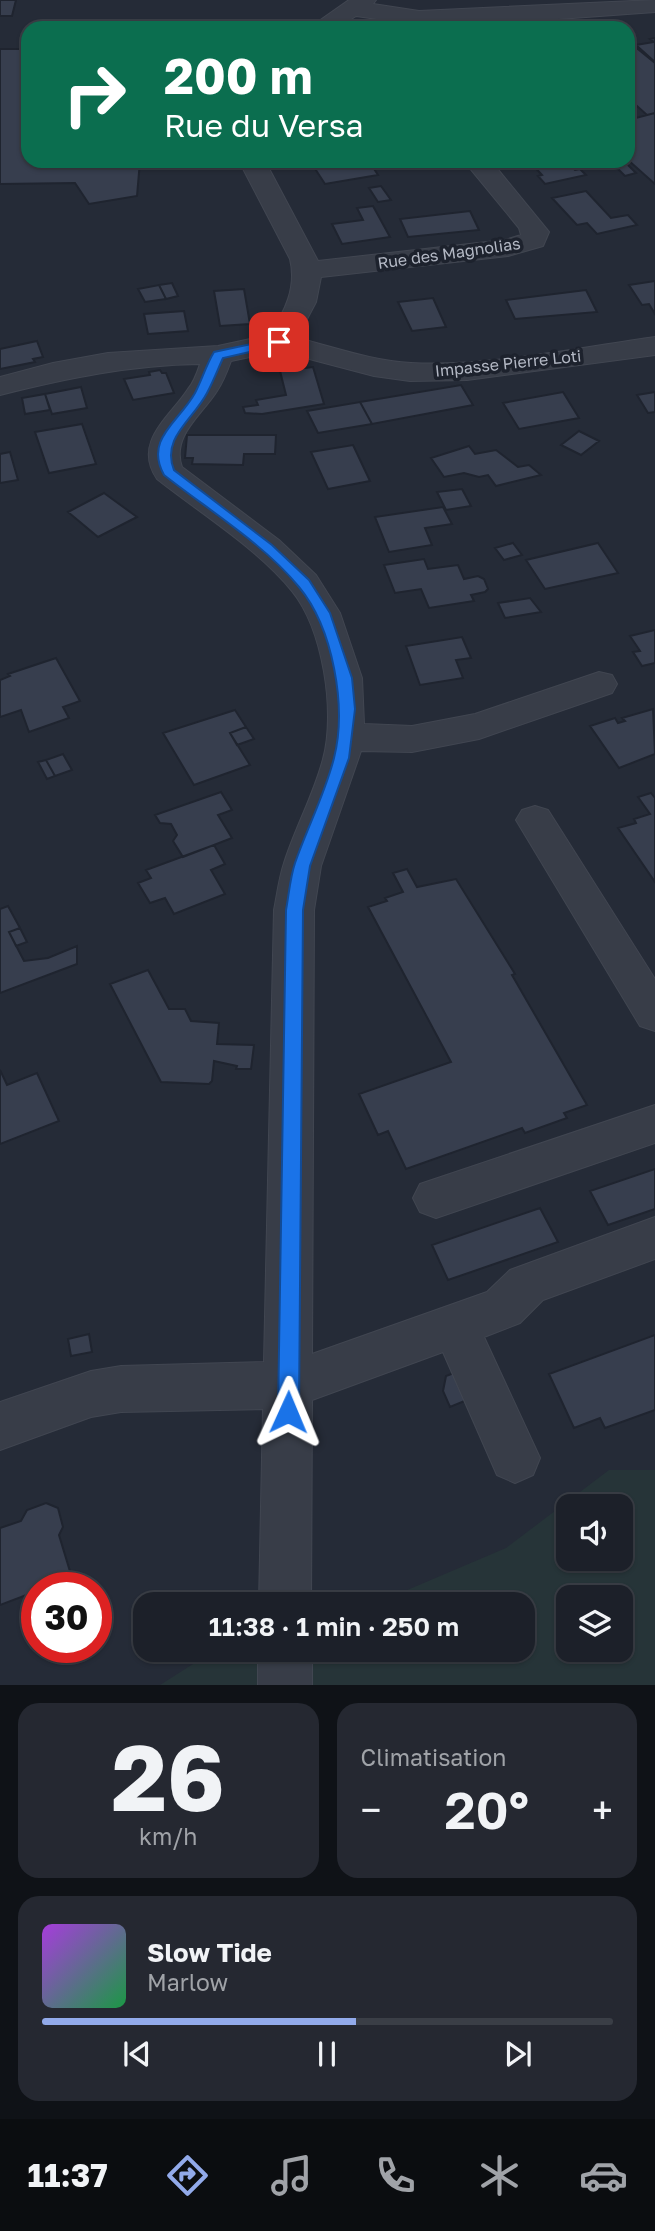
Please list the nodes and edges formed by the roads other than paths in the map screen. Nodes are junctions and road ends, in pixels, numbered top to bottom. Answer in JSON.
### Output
{"nodes":[{"id":1,"x":357,"y":2,"type":"edge"},
{"id":2,"x":655,"y":5,"type":"edge"},
{"id":3,"x":331,"y":21,"type":"edge"},
{"id":4,"x":494,"y":21,"type":"edge"},
{"id":5,"x":527,"y":21,"type":"edge"},
{"id":6,"x":256,"y":168,"type":"edge"},
{"id":7,"x":483,"y":168,"type":"edge"},
{"id":8,"x":308,"y":270,"type":"junction"},
{"id":9,"x":279,"y":342,"type":"junction"},
{"id":10,"x":655,"y":346,"type":"edge"},
{"id":11,"x":218,"y":355,"type":"junction"},
{"id":12,"x":0,"y":386,"type":"edge"},
{"id":13,"x":599,"y":684,"type":"dead end"},
{"id":14,"x":346,"y":737,"type":"junction"},
{"id":15,"x":535,"y":820,"type":"dead end"},
{"id":16,"x":655,"y":1014,"type":"edge"},
{"id":17,"x":655,"y":1124,"type":"edge"},
{"id":18,"x":436,"y":1198,"type":"dead end"},
{"id":19,"x":655,"y":1238,"type":"edge"},
{"id":20,"x":455,"y":1325,"type":"junction"},
{"id":21,"x":289,"y":1385,"type":"junction"},
{"id":22,"x":0,"y":1426,"type":"edge"},
{"id":23,"x":515,"y":1458,"type":"dead end"},
{"id":24,"x":285,"y":1592,"type":"edge"},
{"id":25,"x":285,"y":1662,"type":"edge"},
{"id":26,"x":285,"y":1685,"type":"edge"}],
"edges":[{"from":1,"to":3,"type":"street"},
{"from":1,"to":4,"type":"street"},
{"from":2,"to":5,"type":"street"},
{"from":6,"to":8,"type":"street"},
{"from":7,"to":8,"type":"street","name":"Rue des Magnolias"},
{"from":8,"to":9,"type":"street"},
{"from":9,"to":10,"type":"street","name":"Impasse Pierre Loti"},
{"from":9,"to":11,"type":"street"},
{"from":11,"to":12,"type":"street"},
{"from":11,"to":14,"type":"street"},
{"from":13,"to":14,"type":"street"},
{"from":14,"to":21,"type":"street"},
{"from":15,"to":16,"type":"street"},
{"from":17,"to":18,"type":"street"},
{"from":19,"to":20,"type":"street"},
{"from":20,"to":21,"type":"street"},
{"from":20,"to":23,"type":"street"},
{"from":21,"to":22,"type":"street"},
{"from":21,"to":24,"type":"street"},
{"from":25,"to":26,"type":"street"}]}
